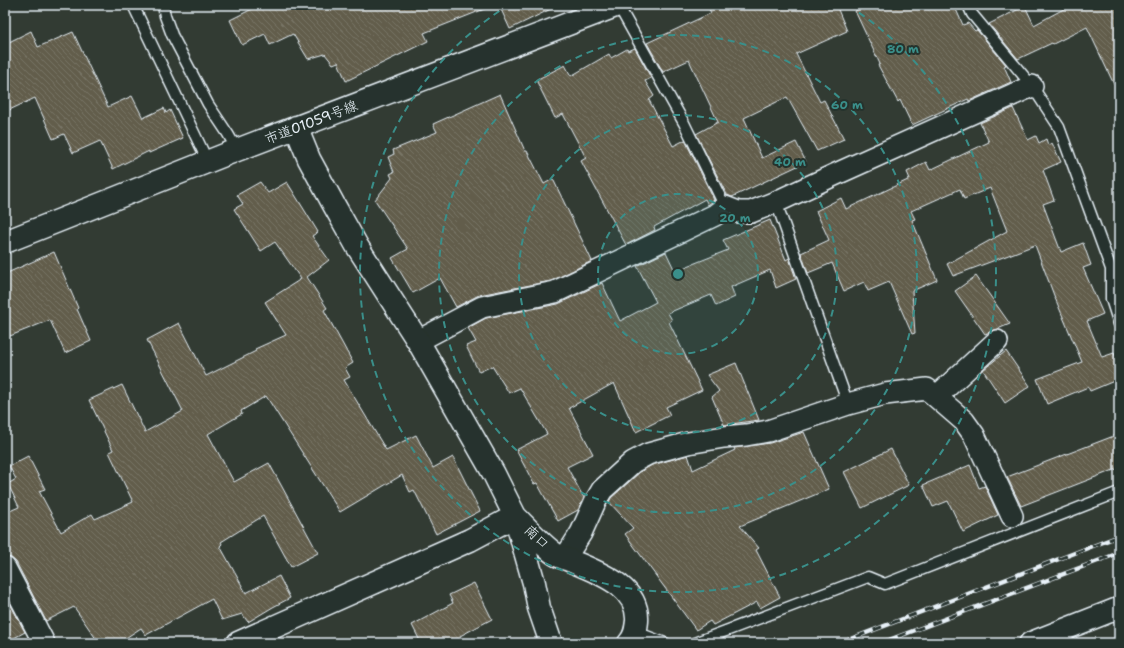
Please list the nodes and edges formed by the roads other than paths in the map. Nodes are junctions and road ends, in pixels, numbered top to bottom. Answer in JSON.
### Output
{"nodes":[{"id":1,"x":133,"y":5,"type":"edge"},
{"id":2,"x":163,"y":5,"type":"edge"},
{"id":3,"x":618,"y":5,"type":"edge"},
{"id":4,"x":968,"y":5,"type":"edge"},
{"id":5,"x":1032,"y":86,"type":"junction"},
{"id":6,"x":296,"y":127,"type":"junction"},
{"id":7,"x":237,"y":150,"type":"junction"},
{"id":8,"x":208,"y":162,"type":"junction"},
{"id":9,"x":776,"y":202,"type":"junction"},
{"id":10,"x":725,"y":207,"type":"junction"},
{"id":11,"x":5,"y":242,"type":"edge"},
{"id":12,"x":1119,"y":324,"type":"edge"},
{"id":13,"x":997,"y":341,"type":"dead end"},
{"id":14,"x":418,"y":342,"type":"junction"},
{"id":15,"x":936,"y":397,"type":"junction"},
{"id":16,"x":848,"y":404,"type":"junction"},
{"id":17,"x":1119,"y":492,"type":"edge"},
{"id":18,"x":516,"y":516,"type":"junction"},
{"id":19,"x":1012,"y":516,"type":"dead end"},
{"id":20,"x":565,"y":558,"type":"junction"},
{"id":21,"x":5,"y":568,"type":"edge"},
{"id":22,"x":1119,"y":608,"type":"edge"},
{"id":23,"x":632,"y":637,"type":"edge"},
{"id":24,"x":44,"y":643,"type":"edge"},
{"id":25,"x":238,"y":643,"type":"edge"},
{"id":26,"x":551,"y":643,"type":"edge"},
{"id":27,"x":665,"y":643,"type":"edge"},
{"id":28,"x":694,"y":643,"type":"edge"},
{"id":29,"x":1030,"y":643,"type":"edge"}],
"edges":[{"from":1,"to":8,"type":"lane"},
{"from":2,"to":7,"type":"lane"},
{"from":3,"to":6,"type":"street","name":"市道01059号線"},
{"from":3,"to":10,"type":"lane"},
{"from":4,"to":5,"type":"lane"},
{"from":5,"to":9,"type":"street"},
{"from":5,"to":12,"type":"lane"},
{"from":6,"to":7,"type":"street","name":"市道01059号線"},
{"from":6,"to":14,"type":"street"},
{"from":7,"to":8,"type":"street","name":"市道01059号線"},
{"from":8,"to":11,"type":"street","name":"市道01059号線"},
{"from":9,"to":10,"type":"street"},
{"from":9,"to":16,"type":"lane"},
{"from":10,"to":14,"type":"street"},
{"from":13,"to":15,"type":"street"},
{"from":14,"to":18,"type":"street"},
{"from":15,"to":16,"type":"street"},
{"from":15,"to":19,"type":"street"},
{"from":16,"to":20,"type":"street"},
{"from":17,"to":28,"type":"lane"},
{"from":18,"to":20,"type":"street","name":"南口"},
{"from":18,"to":25,"type":"street"},
{"from":18,"to":26,"type":"street","name":"南口"},
{"from":20,"to":23,"type":"street","name":"南口"},
{"from":21,"to":24,"type":"street"},
{"from":22,"to":29,"type":"street"},
{"from":23,"to":27,"type":"lane"}]}
